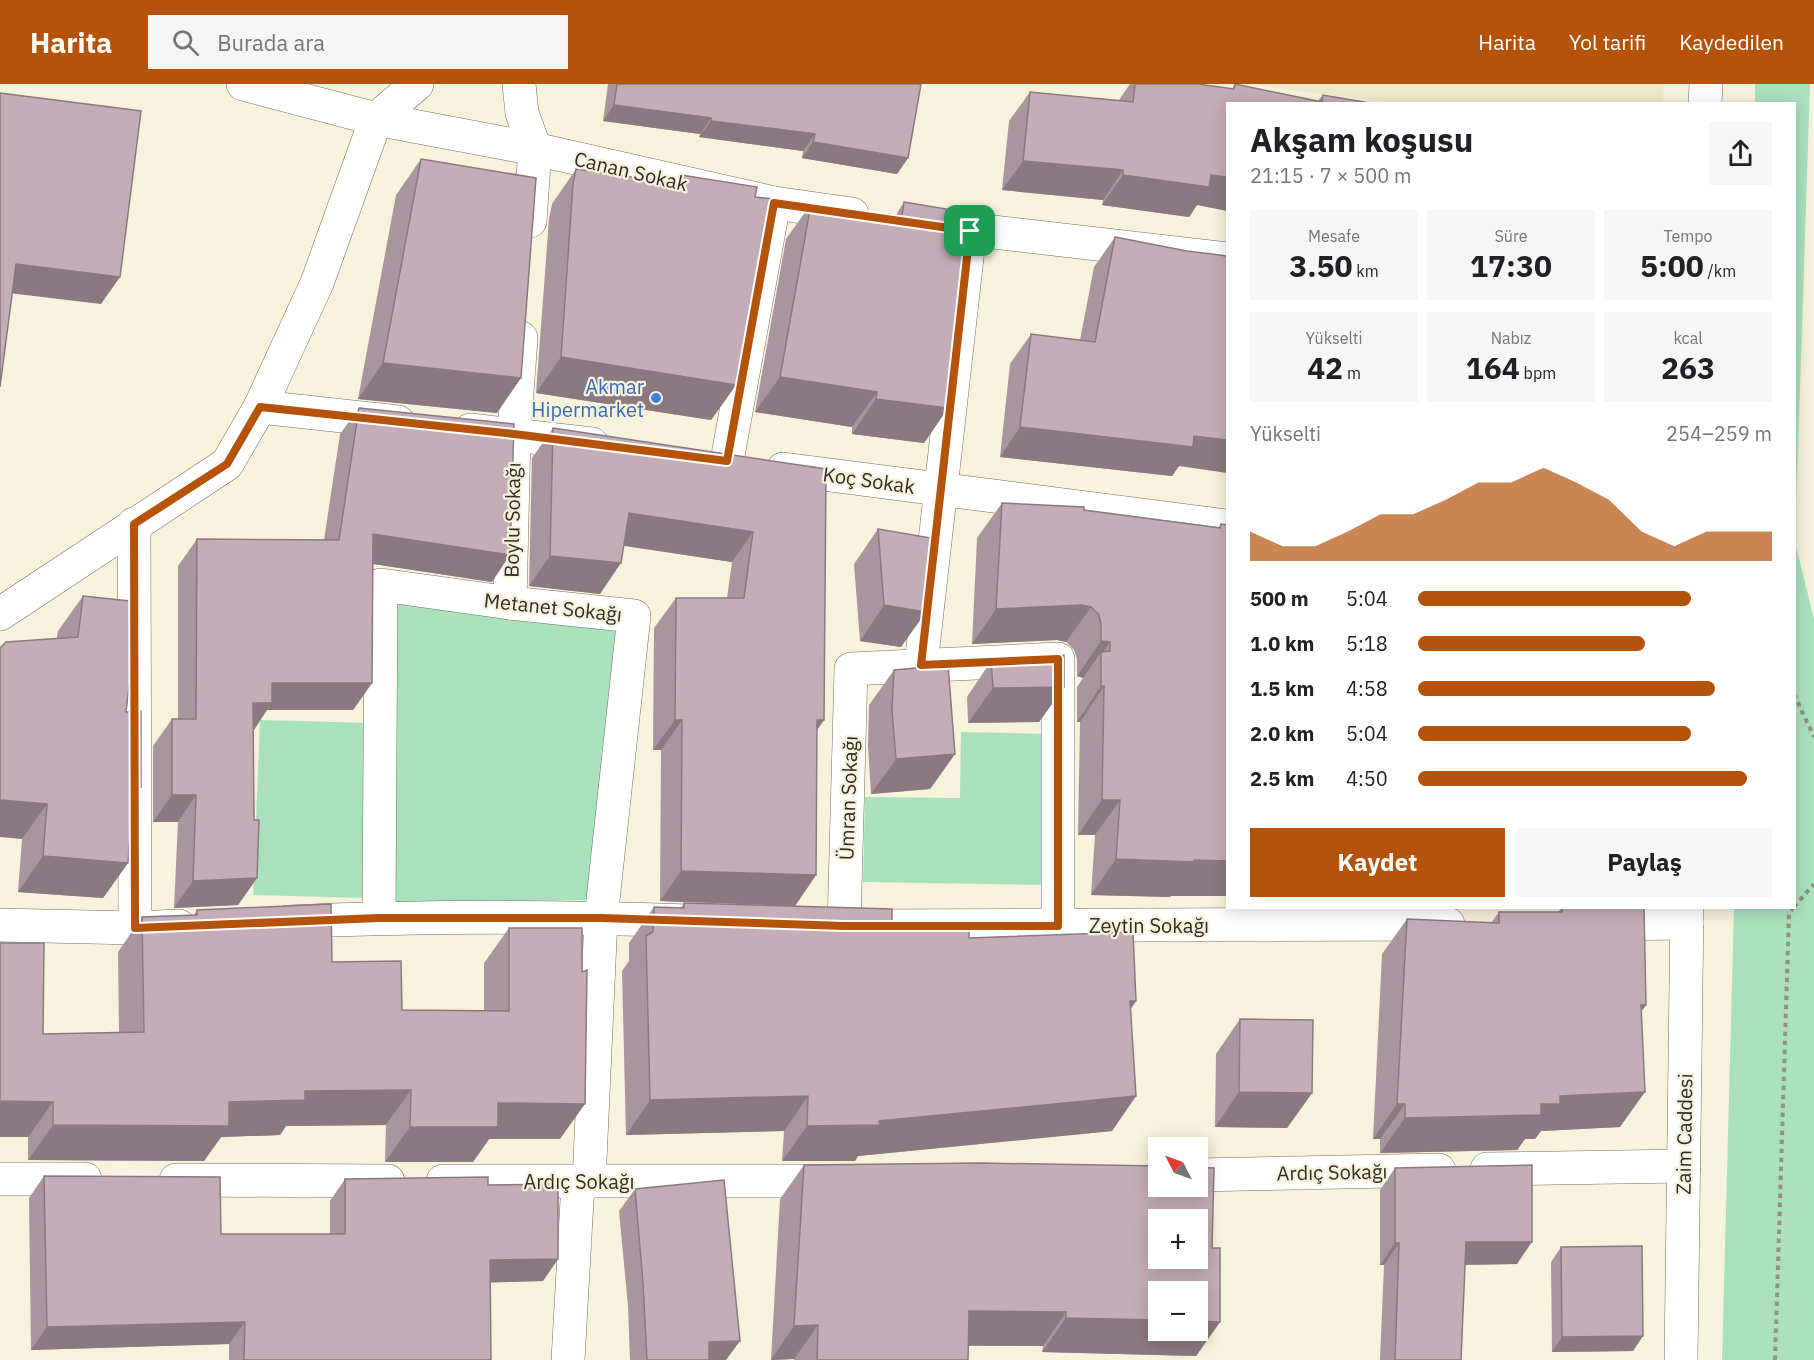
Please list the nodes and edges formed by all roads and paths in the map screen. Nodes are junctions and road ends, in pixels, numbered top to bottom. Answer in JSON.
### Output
{"nodes":[{"id":1,"x":243,"y":84,"type":"edge"},
{"id":2,"x":417,"y":84,"type":"edge"},
{"id":3,"x":519,"y":84,"type":"edge"},
{"id":4,"x":1706,"y":84,"type":"edge"},
{"id":5,"x":1705,"y":102,"type":"edge"},
{"id":6,"x":376,"y":119,"type":"junction"},
{"id":7,"x":535,"y":149,"type":"junction"},
{"id":8,"x":774,"y":203,"type":"junction"},
{"id":9,"x":970,"y":231,"type":"junction"},
{"id":10,"x":527,"y":256,"type":"edge"},
{"id":11,"x":1226,"y":259,"type":"edge"},
{"id":12,"x":523,"y":303,"type":"edge"},
{"id":13,"x":260,"y":407,"type":"junction"},
{"id":14,"x":514,"y":434,"type":"junction"},
{"id":15,"x":620,"y":448,"type":"edge"},
{"id":16,"x":942,"y":490,"type":"junction"},
{"id":17,"x":134,"y":524,"type":"junction"},
{"id":18,"x":1226,"y":526,"type":"edge"},
{"id":19,"x":510,"y":603,"type":"junction"},
{"id":20,"x":0,"y":614,"type":"edge"},
{"id":21,"x":921,"y":665,"type":"junction"},
{"id":22,"x":1796,"y":698,"type":"edge"},
{"id":23,"x":1814,"y":737,"type":"edge"},
{"id":24,"x":1814,"y":884,"type":"edge"},
{"id":25,"x":1796,"y":905,"type":"edge"},
{"id":26,"x":1792,"y":909,"type":"edge"},
{"id":27,"x":1687,"y":915,"type":"edge"},
{"id":28,"x":379,"y":918,"type":"junction"},
{"id":29,"x":601,"y":918,"type":"junction"},
{"id":30,"x":717,"y":922,"type":"edge"},
{"id":31,"x":263,"y":923,"type":"edge"},
{"id":32,"x":1473,"y":924,"type":"edge"},
{"id":33,"x":1568,"y":924,"type":"edge"},
{"id":34,"x":0,"y":925,"type":"edge"},
{"id":35,"x":205,"y":925,"type":"edge"},
{"id":36,"x":809,"y":925,"type":"edge"},
{"id":37,"x":844,"y":926,"type":"junction"},
{"id":38,"x":1058,"y":926,"type":"junction"},
{"id":39,"x":135,"y":928,"type":"junction"},
{"id":40,"x":1684,"y":1166,"type":"junction"},
{"id":41,"x":1208,"y":1175,"type":"edge"},
{"id":42,"x":0,"y":1179,"type":"edge"},
{"id":43,"x":867,"y":1180,"type":"edge"},
{"id":44,"x":584,"y":1182,"type":"junction"},
{"id":45,"x":568,"y":1360,"type":"edge"},
{"id":46,"x":1681,"y":1360,"type":"edge"},
{"id":47,"x":1775,"y":1360,"type":"edge"}],
"edges":[{"from":1,"to":6,"type":"street","name":"Canan Sokak"},
{"from":2,"to":6,"type":"street"},
{"from":3,"to":7,"type":"street"},
{"from":4,"to":5,"type":"street"},
{"from":6,"to":7,"type":"street","name":"Canan Sokak"},
{"from":6,"to":13,"type":"street"},
{"from":7,"to":8,"type":"street","name":"Canan Sokak"},
{"from":7,"to":10,"type":"street"},
{"from":8,"to":9,"type":"street","name":"Canan Sokak"},
{"from":8,"to":16,"type":"street","name":"Koç Sokak"},
{"from":9,"to":11,"type":"street","name":"Canan Sokak"},
{"from":9,"to":16,"type":"street"},
{"from":12,"to":14,"type":"street","name":"Boylu Sokağı"},
{"from":13,"to":14,"type":"street"},
{"from":13,"to":17,"type":"street"},
{"from":14,"to":15,"type":"street"},
{"from":14,"to":19,"type":"street","name":"Boylu Sokağı"},
{"from":16,"to":18,"type":"street","name":"Koç Sokak"},
{"from":16,"to":21,"type":"street"},
{"from":17,"to":20,"type":"street"},
{"from":17,"to":39,"type":"street"},
{"from":19,"to":28,"type":"street","name":"Metanet Sokağı"},
{"from":19,"to":29,"type":"street","name":"Metanet Sokağı"},
{"from":21,"to":37,"type":"street","name":"Ümran Sokağı"},
{"from":21,"to":38,"type":"street"},
{"from":22,"to":23,"type":"path"},
{"from":24,"to":25,"type":"path"},
{"from":26,"to":47,"type":"path"},
{"from":27,"to":33,"type":"street"},
{"from":27,"to":40,"type":"street","name":"Zaim Caddesi"},
{"from":28,"to":29,"type":"street"},
{"from":28,"to":31,"type":"street"},
{"from":29,"to":30,"type":"street"},
{"from":29,"to":44,"type":"street","name":"Metanet Sokağı"},
{"from":32,"to":38,"type":"street","name":"Zeytin Sokağı"},
{"from":34,"to":39,"type":"street"},
{"from":35,"to":39,"type":"street"},
{"from":36,"to":37,"type":"street","name":"Zeytin Sokağı"},
{"from":37,"to":38,"type":"street","name":"Zeytin Sokağı"},
{"from":40,"to":41,"type":"street","name":"Ardıç Sokağı"},
{"from":40,"to":46,"type":"street","name":"Zaim Caddesi"},
{"from":42,"to":44,"type":"street","name":"Ardıç Sokağı"},
{"from":43,"to":44,"type":"street","name":"Ardıç Sokağı"},
{"from":44,"to":45,"type":"street","name":"Metanet Sokağı"}]}
